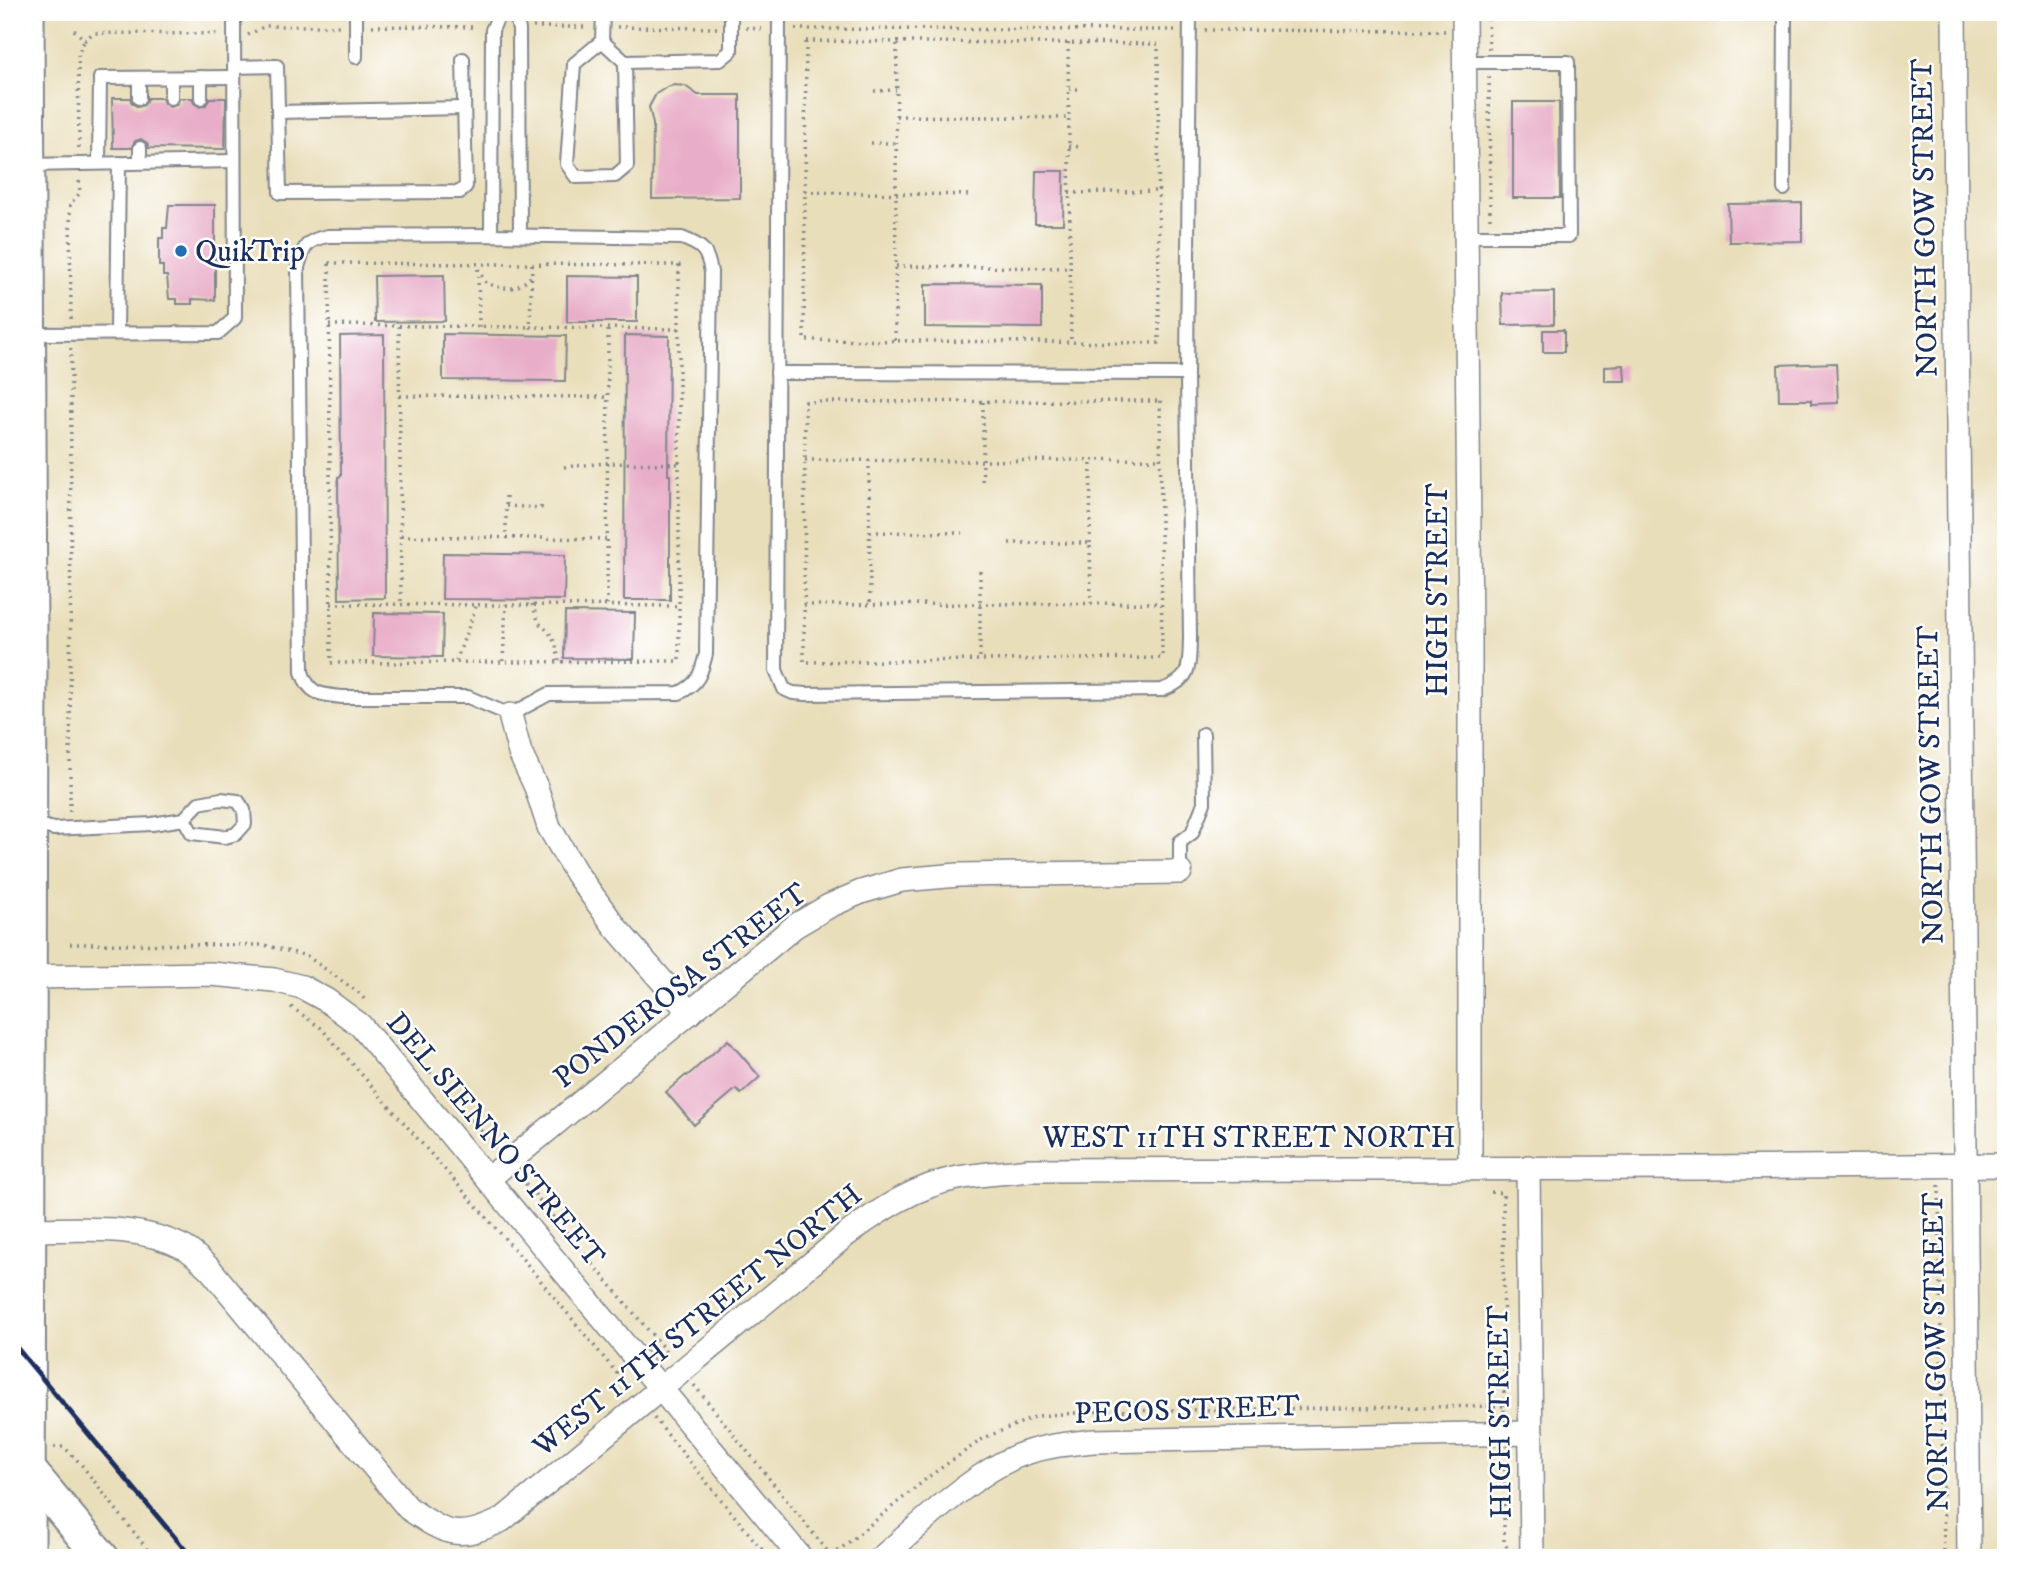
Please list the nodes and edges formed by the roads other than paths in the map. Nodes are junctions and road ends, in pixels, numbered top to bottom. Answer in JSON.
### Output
{"nodes":[{"id":1,"x":27,"y":12,"type":"edge"},
{"id":2,"x":234,"y":12,"type":"edge"},
{"id":3,"x":356,"y":12,"type":"edge"},
{"id":4,"x":500,"y":12,"type":"edge"},
{"id":5,"x":515,"y":12,"type":"edge"},
{"id":6,"x":603,"y":12,"type":"edge"},
{"id":7,"x":731,"y":12,"type":"edge"},
{"id":8,"x":779,"y":12,"type":"edge"},
{"id":9,"x":1190,"y":12,"type":"edge"},
{"id":10,"x":1464,"y":12,"type":"edge"},
{"id":11,"x":1785,"y":12,"type":"edge"},
{"id":12,"x":1954,"y":12,"type":"edge"},
{"id":13,"x":602,"y":41,"type":"junction"},
{"id":14,"x":356,"y":57,"type":"dead end"},
{"id":15,"x":463,"y":59,"type":"dead end"},
{"id":16,"x":625,"y":62,"type":"junction"},
{"id":17,"x":1465,"y":62,"type":"junction"},
{"id":18,"x":234,"y":72,"type":"junction"},
{"id":19,"x":201,"y":77,"type":"junction"},
{"id":20,"x":139,"y":78,"type":"junction"},
{"id":21,"x":171,"y":78,"type":"junction"},
{"id":22,"x":139,"y":98,"type":"dead end"},
{"id":23,"x":171,"y":98,"type":"dead end"},
{"id":24,"x":201,"y":98,"type":"dead end"},
{"id":25,"x":463,"y":108,"type":"junction"},
{"id":26,"x":20,"y":111,"type":"edge"},
{"id":27,"x":278,"y":112,"type":"junction"},
{"id":28,"x":140,"y":148,"type":"dead end"},
{"id":29,"x":171,"y":148,"type":"dead end"},
{"id":30,"x":234,"y":161,"type":"junction"},
{"id":31,"x":139,"y":162,"type":"junction"},
{"id":32,"x":171,"y":162,"type":"junction"},
{"id":33,"x":99,"y":163,"type":"junction"},
{"id":34,"x":119,"y":163,"type":"junction"},
{"id":35,"x":23,"y":174,"type":"edge"},
{"id":36,"x":1784,"y":189,"type":"dead end"},
{"id":37,"x":491,"y":234,"type":"junction"},
{"id":38,"x":520,"y":235,"type":"junction"},
{"id":39,"x":1466,"y":236,"type":"junction"},
{"id":40,"x":117,"y":333,"type":"junction"},
{"id":41,"x":29,"y":334,"type":"junction"},
{"id":42,"x":778,"y":373,"type":"junction"},
{"id":43,"x":1187,"y":374,"type":"junction"},
{"id":44,"x":21,"y":437,"type":"edge"},
{"id":45,"x":510,"y":715,"type":"junction"},
{"id":46,"x":1203,"y":734,"type":"dead end"},
{"id":47,"x":184,"y":820,"type":"junction"},
{"id":48,"x":21,"y":823,"type":"edge"},
{"id":49,"x":1180,"y":872,"type":"joint"},
{"id":50,"x":21,"y":914,"type":"edge"},
{"id":51,"x":30,"y":977,"type":"junction"},
{"id":52,"x":690,"y":1013,"type":"junction"},
{"id":53,"x":2006,"y":1164,"type":"edge"},
{"id":54,"x":1965,"y":1165,"type":"junction"},
{"id":55,"x":1480,"y":1167,"type":"junction"},
{"id":56,"x":1528,"y":1167,"type":"junction"},
{"id":57,"x":488,"y":1179,"type":"junction"},
{"id":58,"x":29,"y":1230,"type":"junction"},
{"id":59,"x":661,"y":1388,"type":"junction"},
{"id":60,"x":1531,"y":1433,"type":"junction"},
{"id":61,"x":20,"y":1460,"type":"edge"},
{"id":62,"x":28,"y":1558,"type":"edge"},
{"id":63,"x":102,"y":1558,"type":"edge"},
{"id":64,"x":801,"y":1558,"type":"edge"},
{"id":65,"x":881,"y":1558,"type":"edge"},
{"id":66,"x":1532,"y":1558,"type":"edge"},
{"id":67,"x":1969,"y":1558,"type":"edge"}],
"edges":[{"from":1,"to":26,"type":"main road"},
{"from":2,"to":18,"type":"lane"},
{"from":3,"to":14,"type":"lane"},
{"from":4,"to":37,"type":"lane"},
{"from":5,"to":38,"type":"lane"},
{"from":6,"to":13,"type":"lane"},
{"from":7,"to":16,"type":"lane"},
{"from":8,"to":42,"type":"lane"},
{"from":9,"to":43,"type":"lane"},
{"from":10,"to":17,"type":"street","name":"HIGH STREET"},
{"from":11,"to":36,"type":"lane"},
{"from":12,"to":54,"type":"street","name":"NORTH GOW STREET"},
{"from":13,"to":16,"type":"lane"},
{"from":13,"to":16,"type":"lane"},
{"from":15,"to":25,"type":"lane"},
{"from":17,"to":39,"type":"street","name":"HIGH STREET"},
{"from":17,"to":39,"type":"lane"},
{"from":18,"to":19,"type":"lane"},
{"from":18,"to":27,"type":"lane"},
{"from":18,"to":30,"type":"lane"},
{"from":19,"to":21,"type":"lane"},
{"from":19,"to":24,"type":"lane"},
{"from":20,"to":21,"type":"lane"},
{"from":20,"to":22,"type":"lane"},
{"from":20,"to":33,"type":"lane"},
{"from":21,"to":23,"type":"lane"},
{"from":25,"to":27,"type":"lane"},
{"from":25,"to":27,"type":"lane"},
{"from":26,"to":35,"type":"main road"},
{"from":28,"to":31,"type":"lane"},
{"from":29,"to":32,"type":"lane"},
{"from":30,"to":32,"type":"lane"},
{"from":30,"to":40,"type":"lane"},
{"from":31,"to":32,"type":"lane"},
{"from":31,"to":34,"type":"lane"},
{"from":33,"to":34,"type":"lane"},
{"from":33,"to":35,"type":"lane"},
{"from":34,"to":40,"type":"lane"},
{"from":35,"to":41,"type":"main road"},
{"from":37,"to":38,"type":"lane"},
{"from":37,"to":45,"type":"lane"},
{"from":38,"to":45,"type":"lane"},
{"from":39,"to":55,"type":"street","name":"HIGH STREET"},
{"from":40,"to":41,"type":"lane"},
{"from":41,"to":44,"type":"main road"},
{"from":42,"to":43,"type":"lane"},
{"from":42,"to":43,"type":"lane"},
{"from":44,"to":48,"type":"main road"},
{"from":45,"to":52,"type":"street"},
{"from":46,"to":49,"type":"lane"},
{"from":47,"to":47,"type":"lane"},
{"from":47,"to":48,"type":"lane"},
{"from":48,"to":50,"type":"main road"},
{"from":49,"to":52,"type":"street","name":"PONDEROSA STREET"},
{"from":50,"to":51,"type":"main road"},
{"from":51,"to":57,"type":"street","name":"DEL SIENNO STREET"},
{"from":51,"to":58,"type":"main road"},
{"from":52,"to":57,"type":"street","name":"PONDEROSA STREET"},
{"from":53,"to":54,"type":"street","name":"WEST 11TH STREET NORTH"},
{"from":54,"to":56,"type":"street","name":"WEST 11TH STREET NORTH"},
{"from":54,"to":67,"type":"street","name":"NORTH GOW STREET"},
{"from":55,"to":56,"type":"street","name":"WEST 11TH STREET NORTH"},
{"from":55,"to":59,"type":"street","name":"WEST 11TH STREET NORTH"},
{"from":56,"to":60,"type":"street","name":"HIGH STREET"},
{"from":57,"to":59,"type":"street","name":"DEL SIENNO STREET"},
{"from":58,"to":59,"type":"street","name":"WEST 11TH STREET NORTH"},
{"from":58,"to":61,"type":"main road"},
{"from":59,"to":64,"type":"street","name":"DEL SIENNO STREET"},
{"from":60,"to":65,"type":"street","name":"PECOS STREET"},
{"from":60,"to":66,"type":"street","name":"HIGH STREET"},
{"from":61,"to":62,"type":"main road"},
{"from":61,"to":63,"type":"main road"}]}
